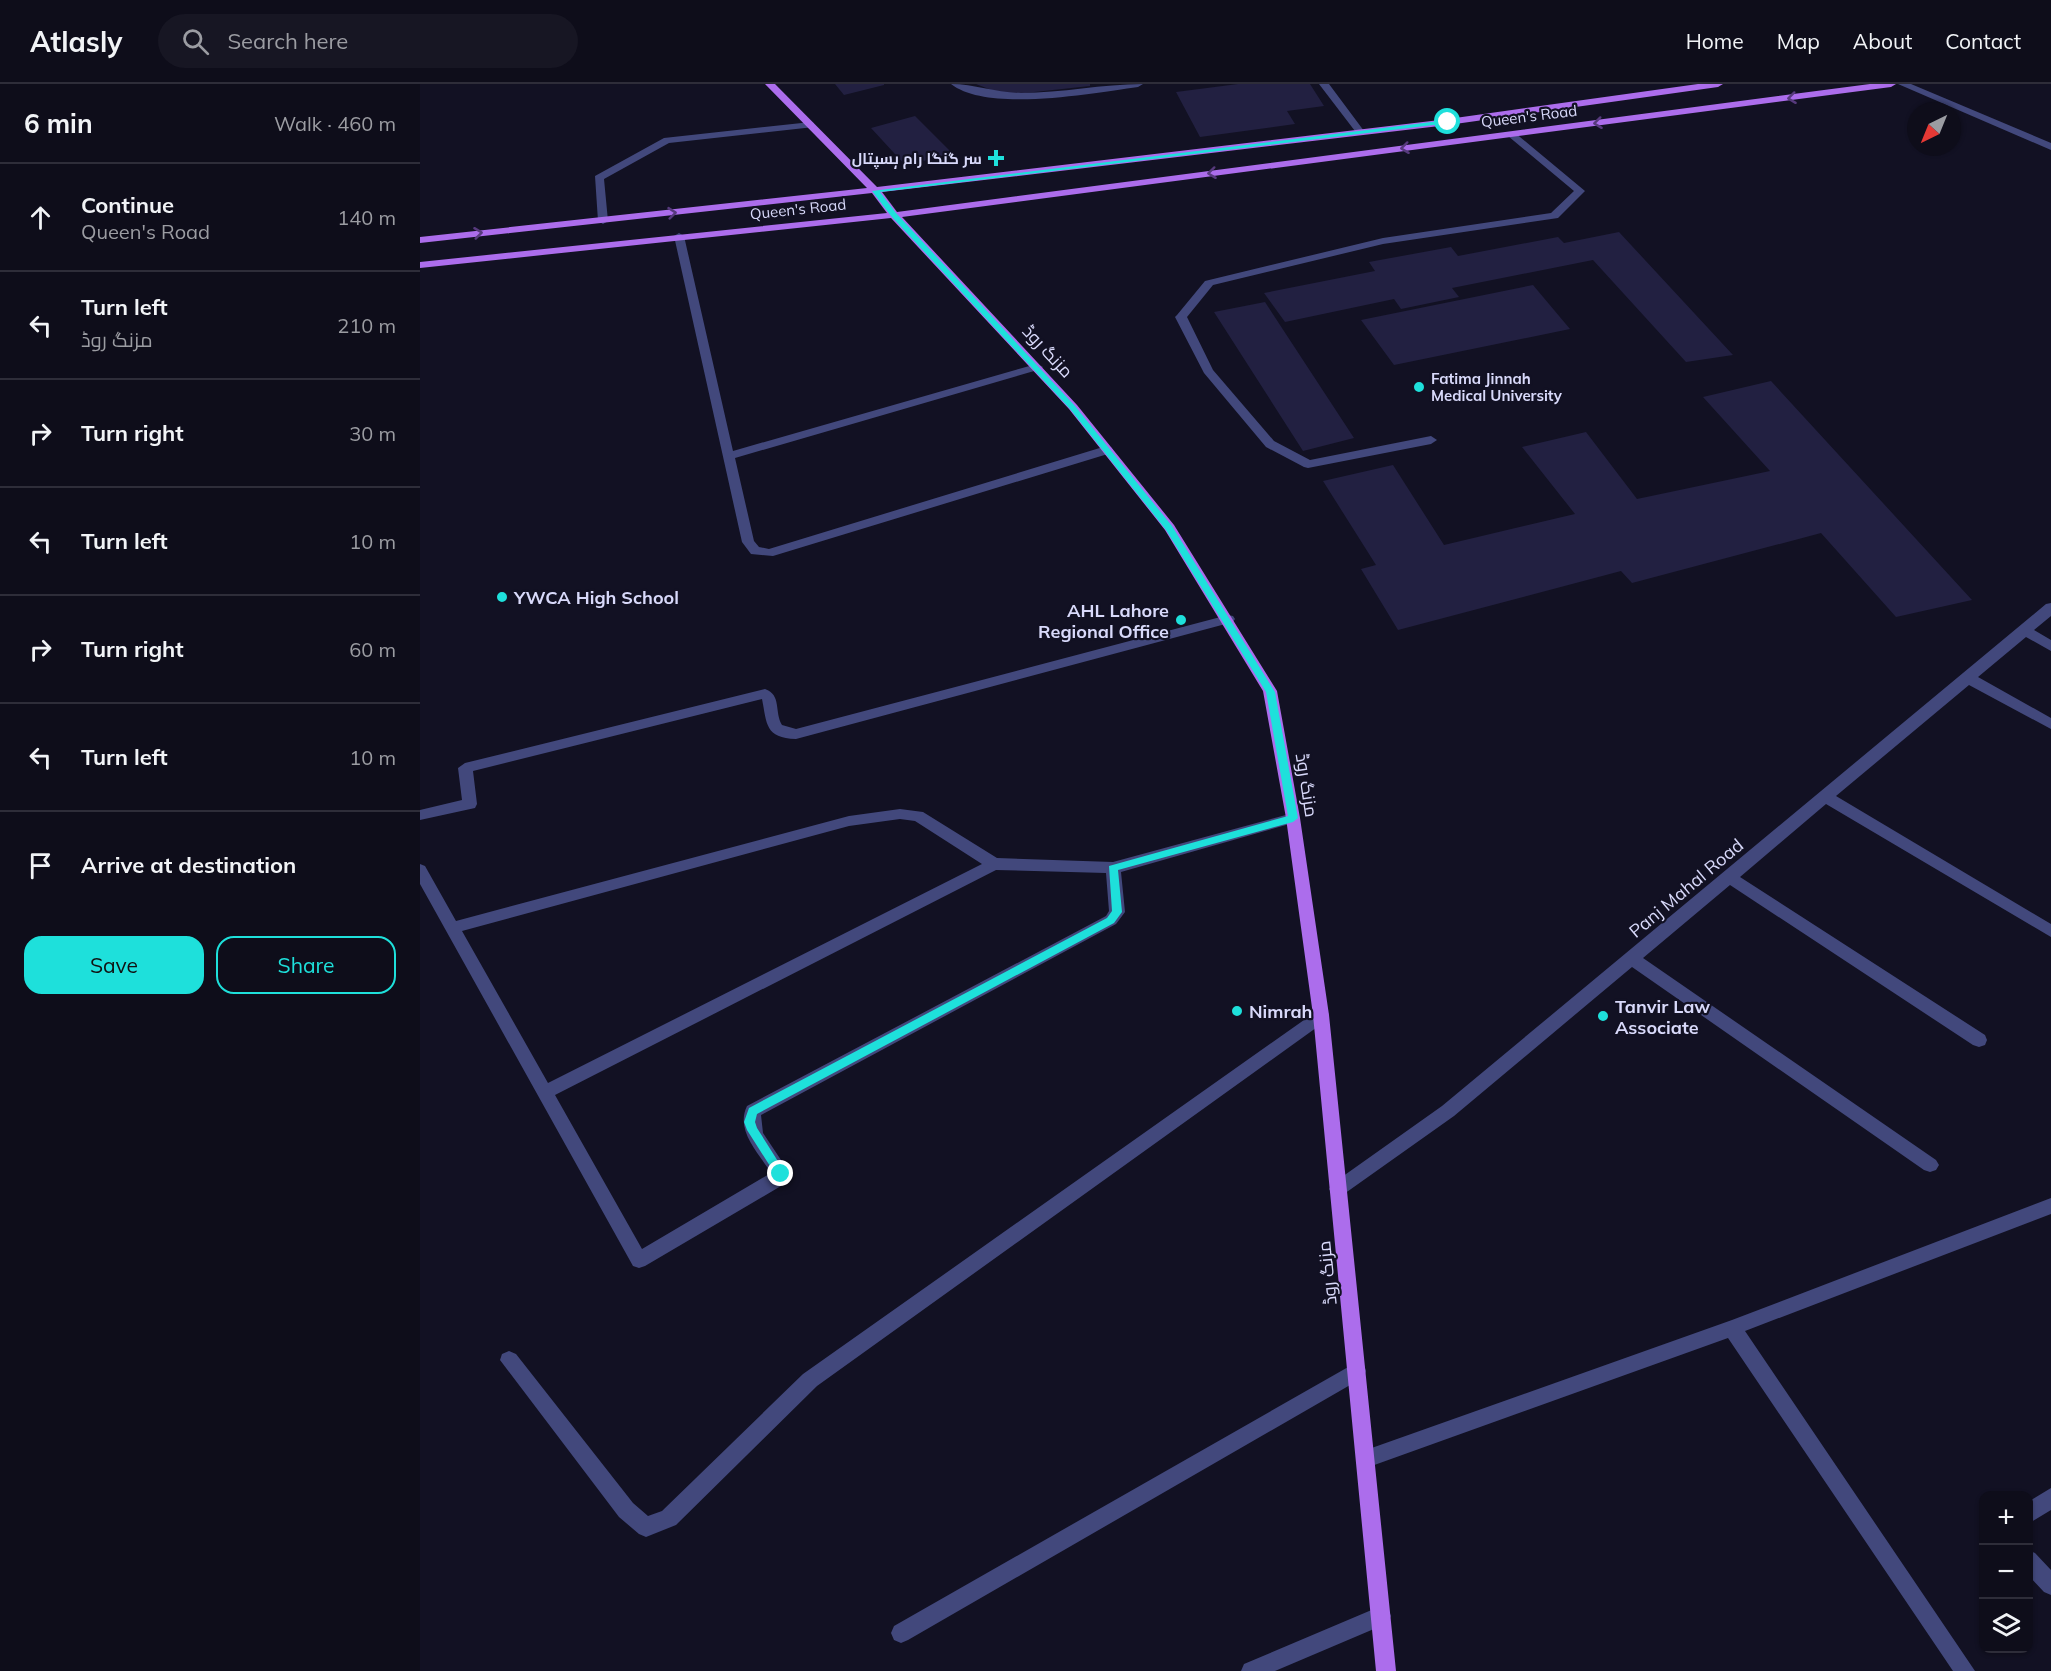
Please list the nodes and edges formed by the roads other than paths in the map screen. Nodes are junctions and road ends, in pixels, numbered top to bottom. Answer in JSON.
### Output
{"nodes":[{"id":1,"x":770,"y":84,"type":"edge"},
{"id":2,"x":956,"y":84,"type":"edge"},
{"id":3,"x":1138,"y":84,"type":"edge"},
{"id":4,"x":1324,"y":84,"type":"edge"},
{"id":5,"x":1718,"y":84,"type":"edge"},
{"id":6,"x":1891,"y":84,"type":"edge"},
{"id":7,"x":1903,"y":84,"type":"edge"},
{"id":8,"x":811,"y":125,"type":"junction"},
{"id":9,"x":1361,"y":133,"type":"junction"},
{"id":10,"x":1511,"y":134,"type":"junction"},
{"id":11,"x":2051,"y":147,"type":"edge"},
{"id":12,"x":876,"y":191,"type":"junction"},
{"id":13,"x":894,"y":214,"type":"junction"},
{"id":14,"x":603,"y":220,"type":"junction"},
{"id":15,"x":680,"y":236,"type":"junction"},
{"id":16,"x":420,"y":240,"type":"edge"},
{"id":17,"x":420,"y":265,"type":"edge"},
{"id":18,"x":1037,"y":367,"type":"junction"},
{"id":19,"x":1431,"y":441,"type":"dead end"},
{"id":20,"x":1107,"y":450,"type":"junction"},
{"id":21,"x":729,"y":456,"type":"junction"},
{"id":22,"x":2051,"y":607,"type":"edge"},
{"id":23,"x":1228,"y":620,"type":"junction"},
{"id":24,"x":2025,"y":631,"type":"junction"},
{"id":25,"x":2051,"y":646,"type":"edge"},
{"id":26,"x":1968,"y":678,"type":"junction"},
{"id":27,"x":2051,"y":724,"type":"edge"},
{"id":28,"x":1825,"y":797,"type":"junction"},
{"id":29,"x":420,"y":815,"type":"edge"},
{"id":30,"x":1293,"y":818,"type":"junction"},
{"id":31,"x":994,"y":864,"type":"junction"},
{"id":32,"x":1113,"y":868,"type":"junction"},
{"id":33,"x":420,"y":870,"type":"edge"},
{"id":34,"x":1729,"y":877,"type":"junction"},
{"id":35,"x":453,"y":928,"type":"junction"},
{"id":36,"x":2051,"y":931,"type":"edge"},
{"id":37,"x":1632,"y":958,"type":"junction"},
{"id":38,"x":1321,"y":1015,"type":"junction"},
{"id":39,"x":1979,"y":1040,"type":"dead end"},
{"id":40,"x":546,"y":1092,"type":"junction"},
{"id":41,"x":1930,"y":1164,"type":"dead end"},
{"id":42,"x":1338,"y":1189,"type":"junction"},
{"id":43,"x":2051,"y":1206,"type":"edge"},
{"id":44,"x":1732,"y":1328,"type":"junction"},
{"id":45,"x":509,"y":1360,"type":"dead end"},
{"id":46,"x":1357,"y":1371,"type":"junction"},
{"id":47,"x":1366,"y":1459,"type":"junction"},
{"id":48,"x":2051,"y":1498,"type":"edge"},
{"id":49,"x":2033,"y":1511,"type":"edge"},
{"id":50,"x":2033,"y":1565,"type":"edge"},
{"id":51,"x":2051,"y":1585,"type":"edge"},
{"id":52,"x":1381,"y":1616,"type":"junction"},
{"id":53,"x":901,"y":1633,"type":"dead end"},
{"id":54,"x":1251,"y":1671,"type":"edge"},
{"id":55,"x":1386,"y":1671,"type":"edge"},
{"id":56,"x":1965,"y":1671,"type":"edge"}],
"edges":[{"from":1,"to":8,"type":"main road","name":"مزنگ روڈ"},
{"from":2,"to":3,"type":"street"},
{"from":4,"to":9,"type":"street"},
{"from":5,"to":9,"type":"main road","name":"Queen's Road"},
{"from":6,"to":10,"type":"main road","name":"Queen's Road","one_way":true},
{"from":7,"to":11,"type":"street"},
{"from":8,"to":12,"type":"main road","name":"مزنگ روڈ"},
{"from":8,"to":14,"type":"street"},
{"from":9,"to":12,"type":"main road","name":"Queen's Road"},
{"from":10,"to":13,"type":"main road","name":"Queen's Road","one_way":true},
{"from":10,"to":19,"type":"street"},
{"from":12,"to":13,"type":"main road","name":"مزنگ روڈ"},
{"from":14,"to":12,"type":"main road","name":"Queen's Road","one_way":true},
{"from":13,"to":15,"type":"main road","name":"Queen's Road"},
{"from":13,"to":18,"type":"main road","name":"مزنگ روڈ"},
{"from":16,"to":14,"type":"main road","name":"Queen's Road","one_way":true},
{"from":15,"to":17,"type":"main road","name":"Queen's Road"},
{"from":15,"to":21,"type":"street"},
{"from":18,"to":20,"type":"main road","name":"مزنگ روڈ"},
{"from":18,"to":21,"type":"street"},
{"from":20,"to":21,"type":"street"},
{"from":20,"to":23,"type":"main road","name":"مزنگ روڈ"},
{"from":22,"to":24,"type":"street","name":"Panj Mahal Road"},
{"from":23,"to":29,"type":"street"},
{"from":23,"to":30,"type":"main road","name":"مزنگ روڈ"},
{"from":24,"to":25,"type":"street"},
{"from":24,"to":26,"type":"street","name":"Panj Mahal Road"},
{"from":26,"to":27,"type":"street"},
{"from":26,"to":28,"type":"street","name":"Panj Mahal Road"},
{"from":28,"to":34,"type":"street","name":"Panj Mahal Road"},
{"from":28,"to":36,"type":"street"},
{"from":30,"to":32,"type":"street"},
{"from":30,"to":38,"type":"main road","name":"مزنگ روڈ"},
{"from":31,"to":32,"type":"street"},
{"from":31,"to":35,"type":"street"},
{"from":31,"to":40,"type":"street"},
{"from":32,"to":40,"type":"street"},
{"from":33,"to":35,"type":"street"},
{"from":34,"to":37,"type":"street","name":"Panj Mahal Road"},
{"from":34,"to":39,"type":"street"},
{"from":35,"to":40,"type":"street"},
{"from":37,"to":41,"type":"street"},
{"from":37,"to":42,"type":"street","name":"Panj Mahal Road"},
{"from":38,"to":42,"type":"main road","name":"مزنگ روڈ"},
{"from":38,"to":45,"type":"street"},
{"from":42,"to":46,"type":"main road","name":"مزنگ روڈ"},
{"from":43,"to":44,"type":"street"},
{"from":44,"to":47,"type":"street"},
{"from":44,"to":56,"type":"street"},
{"from":46,"to":47,"type":"main road","name":"مزنگ روڈ"},
{"from":46,"to":53,"type":"street"},
{"from":47,"to":52,"type":"main road","name":"مزنگ روڈ"},
{"from":48,"to":49,"type":"street"},
{"from":50,"to":51,"type":"street"},
{"from":52,"to":54,"type":"street"},
{"from":52,"to":55,"type":"main road","name":"مزنگ روڈ"}]}
